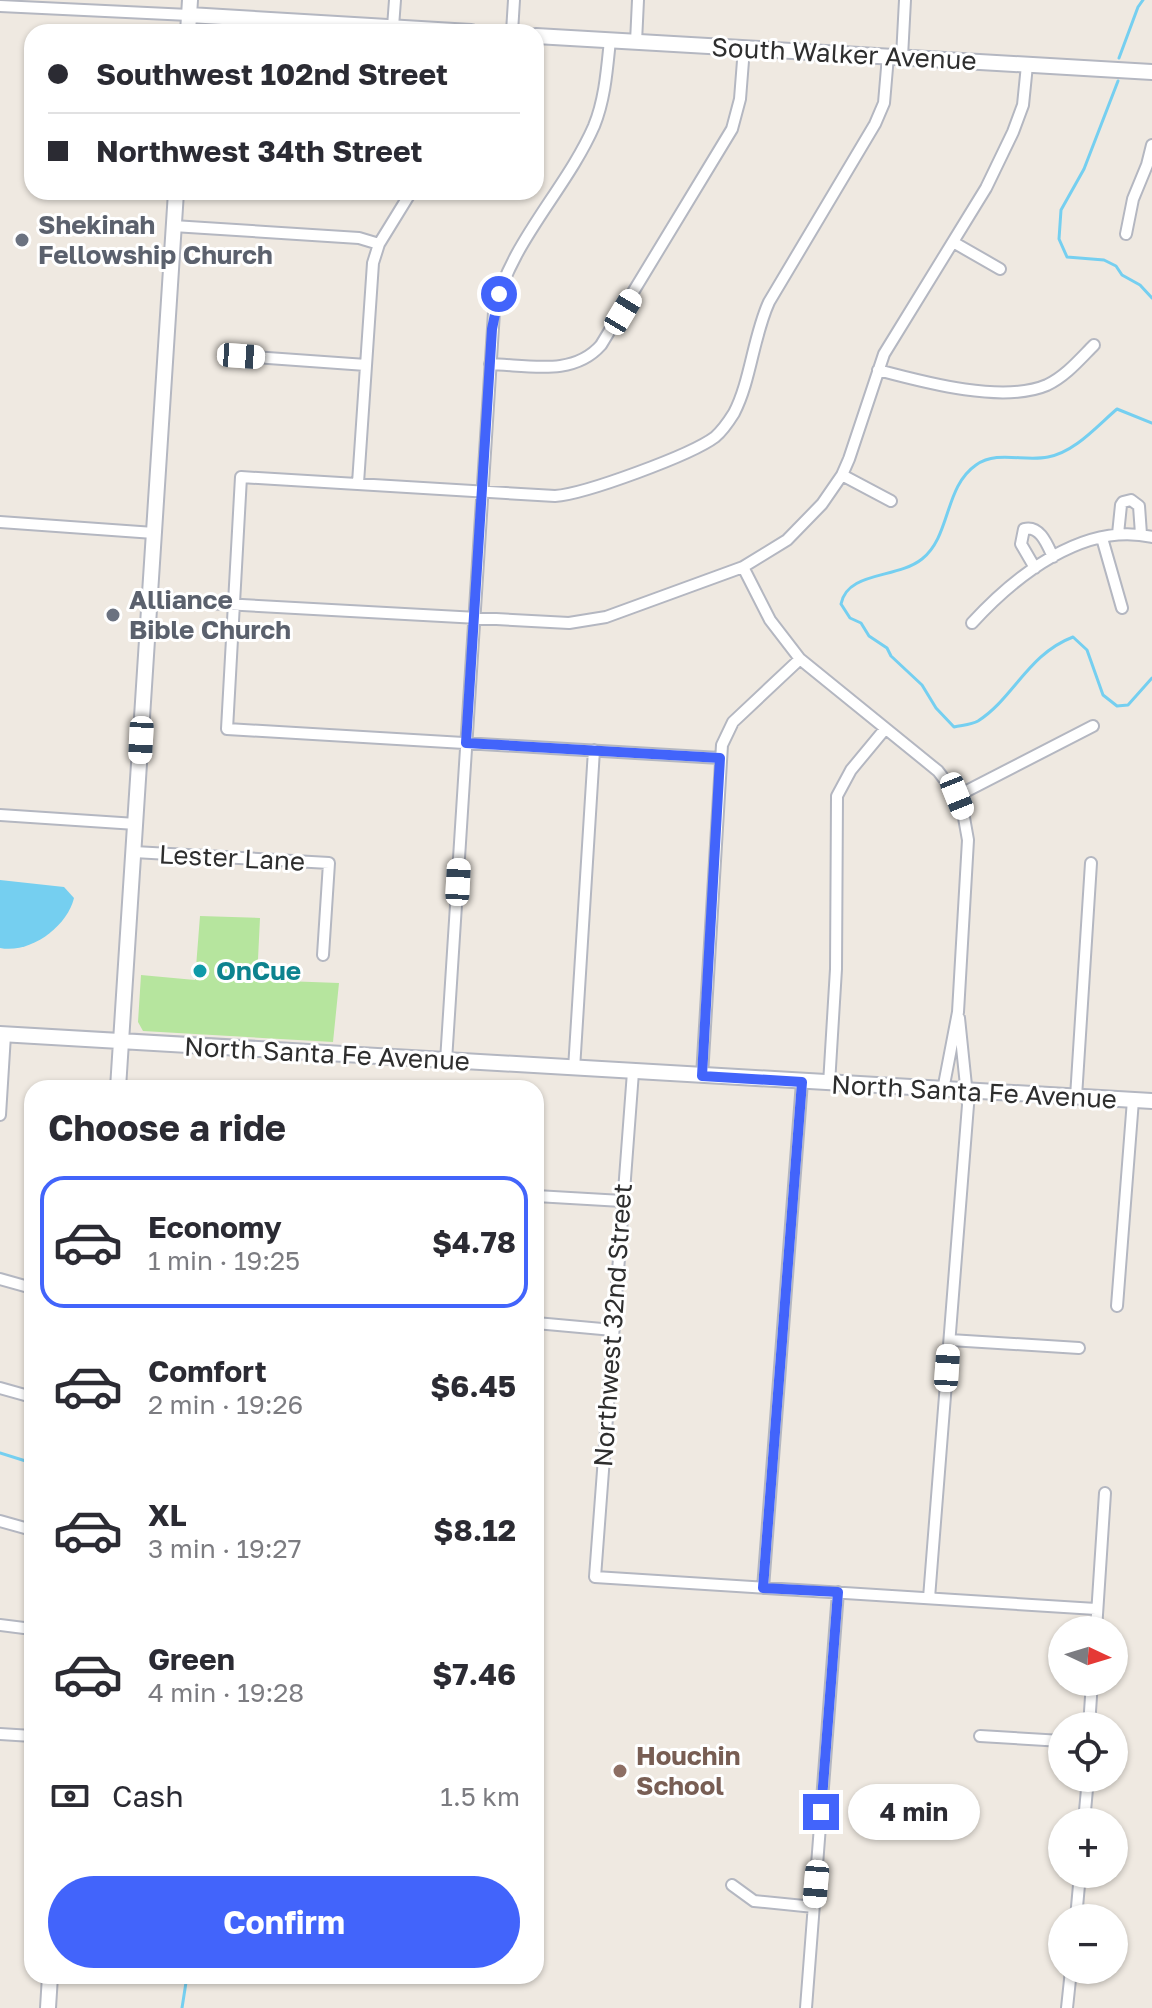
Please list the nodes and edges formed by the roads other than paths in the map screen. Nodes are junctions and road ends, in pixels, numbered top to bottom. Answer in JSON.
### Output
{"nodes":[{"id":1,"x":395,"y":0,"type":"edge"},
{"id":2,"x":514,"y":0,"type":"edge"},
{"id":3,"x":638,"y":0,"type":"edge"},
{"id":4,"x":905,"y":0,"type":"edge"},
{"id":5,"x":0,"y":6,"type":"edge"},
{"id":6,"x":189,"y":8,"type":"edge"},
{"id":7,"x":361,"y":24,"type":"edge"},
{"id":8,"x":393,"y":24,"type":"edge"},
{"id":9,"x":512,"y":24,"type":"edge"},
{"id":10,"x":544,"y":36,"type":"edge"},
{"id":11,"x":610,"y":40,"type":"junction"},
{"id":12,"x":636,"y":42,"type":"junction"},
{"id":13,"x":744,"y":48,"type":"junction"},
{"id":14,"x":895,"y":56,"type":"junction"},
{"id":15,"x":1027,"y":65,"type":"junction"},
{"id":16,"x":1152,"y":72,"type":"edge"},
{"id":17,"x":1152,"y":145,"type":"edge"},
{"id":18,"x":175,"y":200,"type":"edge"},
{"id":19,"x":406,"y":200,"type":"edge"},
{"id":20,"x":173,"y":226,"type":"junction"},
{"id":21,"x":1126,"y":234,"type":"dead end"},
{"id":22,"x":953,"y":242,"type":"junction"},
{"id":23,"x":379,"y":244,"type":"junction"},
{"id":24,"x":1000,"y":269,"type":"dead end"},
{"id":25,"x":1094,"y":345,"type":"dead end"},
{"id":26,"x":241,"y":356,"type":"dead end"},
{"id":27,"x":490,"y":364,"type":"junction"},
{"id":28,"x":366,"y":365,"type":"junction"},
{"id":29,"x":878,"y":370,"type":"junction"},
{"id":30,"x":842,"y":475,"type":"junction"},
{"id":31,"x":358,"y":483,"type":"junction"},
{"id":32,"x":483,"y":492,"type":"junction"},
{"id":33,"x":891,"y":501,"type":"dead end"},
{"id":34,"x":0,"y":522,"type":"edge"},
{"id":35,"x":154,"y":533,"type":"junction"},
{"id":36,"x":1118,"y":534,"type":"junction"},
{"id":37,"x":1146,"y":536,"type":"edge"},
{"id":38,"x":1102,"y":538,"type":"junction"},
{"id":39,"x":1053,"y":557,"type":"junction"},
{"id":40,"x":743,"y":567,"type":"junction"},
{"id":41,"x":1035,"y":568,"type":"junction"},
{"id":42,"x":150,"y":600,"type":"junction"},
{"id":43,"x":234,"y":604,"type":"junction"},
{"id":44,"x":1122,"y":608,"type":"dead end"},
{"id":45,"x":474,"y":619,"type":"junction"},
{"id":46,"x":972,"y":623,"type":"dead end"},
{"id":47,"x":800,"y":659,"type":"junction"},
{"id":48,"x":1093,"y":726,"type":"dead end"},
{"id":49,"x":885,"y":729,"type":"junction"},
{"id":50,"x":466,"y":743,"type":"junction"},
{"id":51,"x":594,"y":750,"type":"junction"},
{"id":52,"x":720,"y":758,"type":"junction"},
{"id":53,"x":957,"y":796,"type":"junction"},
{"id":54,"x":0,"y":815,"type":"edge"},
{"id":55,"x":136,"y":824,"type":"junction"},
{"id":56,"x":134,"y":852,"type":"junction"},
{"id":57,"x":1091,"y":863,"type":"dead end"},
{"id":58,"x":323,"y":955,"type":"dead end"},
{"id":59,"x":958,"y":1012,"type":"junction"},
{"id":60,"x":3,"y":1035,"type":"edge"},
{"id":61,"x":122,"y":1042,"type":"junction"},
{"id":62,"x":446,"y":1061,"type":"junction"},
{"id":63,"x":574,"y":1069,"type":"junction"},
{"id":64,"x":633,"y":1072,"type":"junction"},
{"id":65,"x":702,"y":1076,"type":"junction"},
{"id":66,"x":119,"y":1080,"type":"edge"},
{"id":67,"x":802,"y":1082,"type":"junction"},
{"id":68,"x":829,"y":1084,"type":"junction"},
{"id":69,"x":943,"y":1090,"type":"junction"},
{"id":70,"x":966,"y":1091,"type":"junction"},
{"id":71,"x":1076,"y":1097,"type":"junction"},
{"id":72,"x":1133,"y":1100,"type":"junction"},
{"id":73,"x":1152,"y":1101,"type":"edge"},
{"id":74,"x":0,"y":1115,"type":"edge"},
{"id":75,"x":544,"y":1196,"type":"edge"},
{"id":76,"x":622,"y":1201,"type":"junction"},
{"id":77,"x":0,"y":1279,"type":"edge"},
{"id":78,"x":24,"y":1286,"type":"edge"},
{"id":79,"x":1117,"y":1306,"type":"dead end"},
{"id":80,"x":544,"y":1324,"type":"edge"},
{"id":81,"x":613,"y":1330,"type":"junction"},
{"id":82,"x":950,"y":1340,"type":"junction"},
{"id":83,"x":1079,"y":1348,"type":"dead end"},
{"id":84,"x":0,"y":1388,"type":"edge"},
{"id":85,"x":24,"y":1395,"type":"edge"},
{"id":86,"x":1105,"y":1493,"type":"dead end"},
{"id":87,"x":0,"y":1521,"type":"edge"},
{"id":88,"x":24,"y":1528,"type":"edge"},
{"id":89,"x":763,"y":1588,"type":"junction"},
{"id":90,"x":838,"y":1592,"type":"junction"},
{"id":91,"x":929,"y":1598,"type":"junction"},
{"id":92,"x":1096,"y":1609,"type":"junction"},
{"id":93,"x":1096,"y":1616,"type":"edge"},
{"id":94,"x":0,"y":1625,"type":"edge"},
{"id":95,"x":24,"y":1628,"type":"edge"},
{"id":96,"x":0,"y":1734,"type":"edge"},
{"id":97,"x":24,"y":1736,"type":"edge"},
{"id":98,"x":980,"y":1736,"type":"dead end"},
{"id":99,"x":1048,"y":1740,"type":"edge"},
{"id":100,"x":732,"y":1885,"type":"dead end"},
{"id":101,"x":814,"y":1907,"type":"junction"},
{"id":102,"x":50,"y":1984,"type":"edge"},
{"id":103,"x":1070,"y":1984,"type":"edge"},
{"id":104,"x":48,"y":2008,"type":"edge"},
{"id":105,"x":806,"y":2008,"type":"edge"},
{"id":106,"x":1067,"y":2008,"type":"edge"}],
"edges":[{"from":1,"to":8,"type":"street"},
{"from":2,"to":9,"type":"street"},
{"from":3,"to":12,"type":"street"},
{"from":4,"to":14,"type":"street"},
{"from":5,"to":6,"type":"street"},
{"from":6,"to":7,"type":"main road"},
{"from":10,"to":11,"type":"main road","name":"South Walker Avenue"},
{"from":11,"to":12,"type":"main road","name":"South Walker Avenue"},
{"from":11,"to":27,"type":"street"},
{"from":12,"to":13,"type":"main road","name":"South Walker Avenue"},
{"from":13,"to":14,"type":"main road","name":"South Walker Avenue"},
{"from":13,"to":27,"type":"street"},
{"from":14,"to":15,"type":"main road","name":"South Walker Avenue"},
{"from":14,"to":32,"type":"street"},
{"from":15,"to":16,"type":"main road","name":"South Walker Avenue"},
{"from":15,"to":22,"type":"street"},
{"from":17,"to":21,"type":"street"},
{"from":18,"to":20,"type":"main road"},
{"from":19,"to":23,"type":"street"},
{"from":20,"to":23,"type":"street"},
{"from":20,"to":35,"type":"main road"},
{"from":22,"to":24,"type":"street"},
{"from":22,"to":29,"type":"street"},
{"from":23,"to":28,"type":"street"},
{"from":25,"to":29,"type":"street"},
{"from":26,"to":28,"type":"street"},
{"from":27,"to":32,"type":"street"},
{"from":28,"to":31,"type":"street"},
{"from":29,"to":30,"type":"street"},
{"from":30,"to":33,"type":"street"},
{"from":30,"to":40,"type":"street"},
{"from":31,"to":32,"type":"street"},
{"from":31,"to":43,"type":"street"},
{"from":32,"to":45,"type":"street"},
{"from":34,"to":35,"type":"street"},
{"from":35,"to":42,"type":"main road"},
{"from":36,"to":37,"type":"street"},
{"from":36,"to":37,"type":"street"},
{"from":36,"to":38,"type":"street"},
{"from":38,"to":39,"type":"street"},
{"from":38,"to":44,"type":"street"},
{"from":39,"to":41,"type":"street"},
{"from":39,"to":41,"type":"street"},
{"from":40,"to":45,"type":"street"},
{"from":40,"to":47,"type":"street"},
{"from":41,"to":46,"type":"street"},
{"from":42,"to":43,"type":"street"},
{"from":42,"to":55,"type":"main road"},
{"from":43,"to":45,"type":"street"},
{"from":43,"to":50,"type":"street"},
{"from":45,"to":50,"type":"street"},
{"from":47,"to":49,"type":"street"},
{"from":47,"to":52,"type":"street"},
{"from":48,"to":53,"type":"street"},
{"from":49,"to":53,"type":"street"},
{"from":49,"to":68,"type":"street"},
{"from":50,"to":51,"type":"street"},
{"from":50,"to":62,"type":"street"},
{"from":51,"to":52,"type":"street"},
{"from":51,"to":63,"type":"street"},
{"from":52,"to":65,"type":"street"},
{"from":53,"to":59,"type":"street"},
{"from":54,"to":55,"type":"street"},
{"from":55,"to":56,"type":"main road"},
{"from":56,"to":58,"type":"street","name":"Lester Lane"},
{"from":56,"to":61,"type":"main road"},
{"from":57,"to":71,"type":"street"},
{"from":59,"to":69,"type":"street"},
{"from":59,"to":70,"type":"street"},
{"from":60,"to":61,"type":"main road","name":"North Santa Fe Avenue"},
{"from":60,"to":74,"type":"street"},
{"from":61,"to":62,"type":"main road","name":"North Santa Fe Avenue"},
{"from":61,"to":66,"type":"main road"},
{"from":62,"to":63,"type":"main road","name":"North Santa Fe Avenue"},
{"from":63,"to":64,"type":"main road","name":"North Santa Fe Avenue"},
{"from":64,"to":65,"type":"main road","name":"North Santa Fe Avenue"},
{"from":64,"to":76,"type":"street","name":"Northwest 32nd Street"},
{"from":65,"to":67,"type":"main road","name":"North Santa Fe Avenue"},
{"from":67,"to":68,"type":"main road","name":"North Santa Fe Avenue"},
{"from":67,"to":89,"type":"street"},
{"from":68,"to":69,"type":"main road","name":"North Santa Fe Avenue"},
{"from":69,"to":70,"type":"main road","name":"North Santa Fe Avenue"},
{"from":70,"to":71,"type":"main road","name":"North Santa Fe Avenue"},
{"from":70,"to":82,"type":"street"},
{"from":71,"to":72,"type":"main road","name":"North Santa Fe Avenue"},
{"from":72,"to":73,"type":"main road","name":"North Santa Fe Avenue"},
{"from":72,"to":79,"type":"street"},
{"from":75,"to":76,"type":"street"},
{"from":76,"to":81,"type":"street","name":"Northwest 32nd Street"},
{"from":77,"to":78,"type":"street"},
{"from":80,"to":81,"type":"street"},
{"from":81,"to":89,"type":"street","name":"Northwest 32nd Street"},
{"from":82,"to":83,"type":"street"},
{"from":82,"to":91,"type":"street"},
{"from":84,"to":85,"type":"street"},
{"from":86,"to":92,"type":"street"},
{"from":87,"to":88,"type":"street"},
{"from":89,"to":90,"type":"street"},
{"from":90,"to":91,"type":"street"},
{"from":90,"to":101,"type":"street"},
{"from":91,"to":92,"type":"street"},
{"from":92,"to":93,"type":"street"},
{"from":94,"to":95,"type":"street"},
{"from":96,"to":97,"type":"street"},
{"from":98,"to":99,"type":"street"},
{"from":100,"to":101,"type":"street"},
{"from":101,"to":105,"type":"street"},
{"from":102,"to":104,"type":"main road"},
{"from":103,"to":106,"type":"street"}]}
